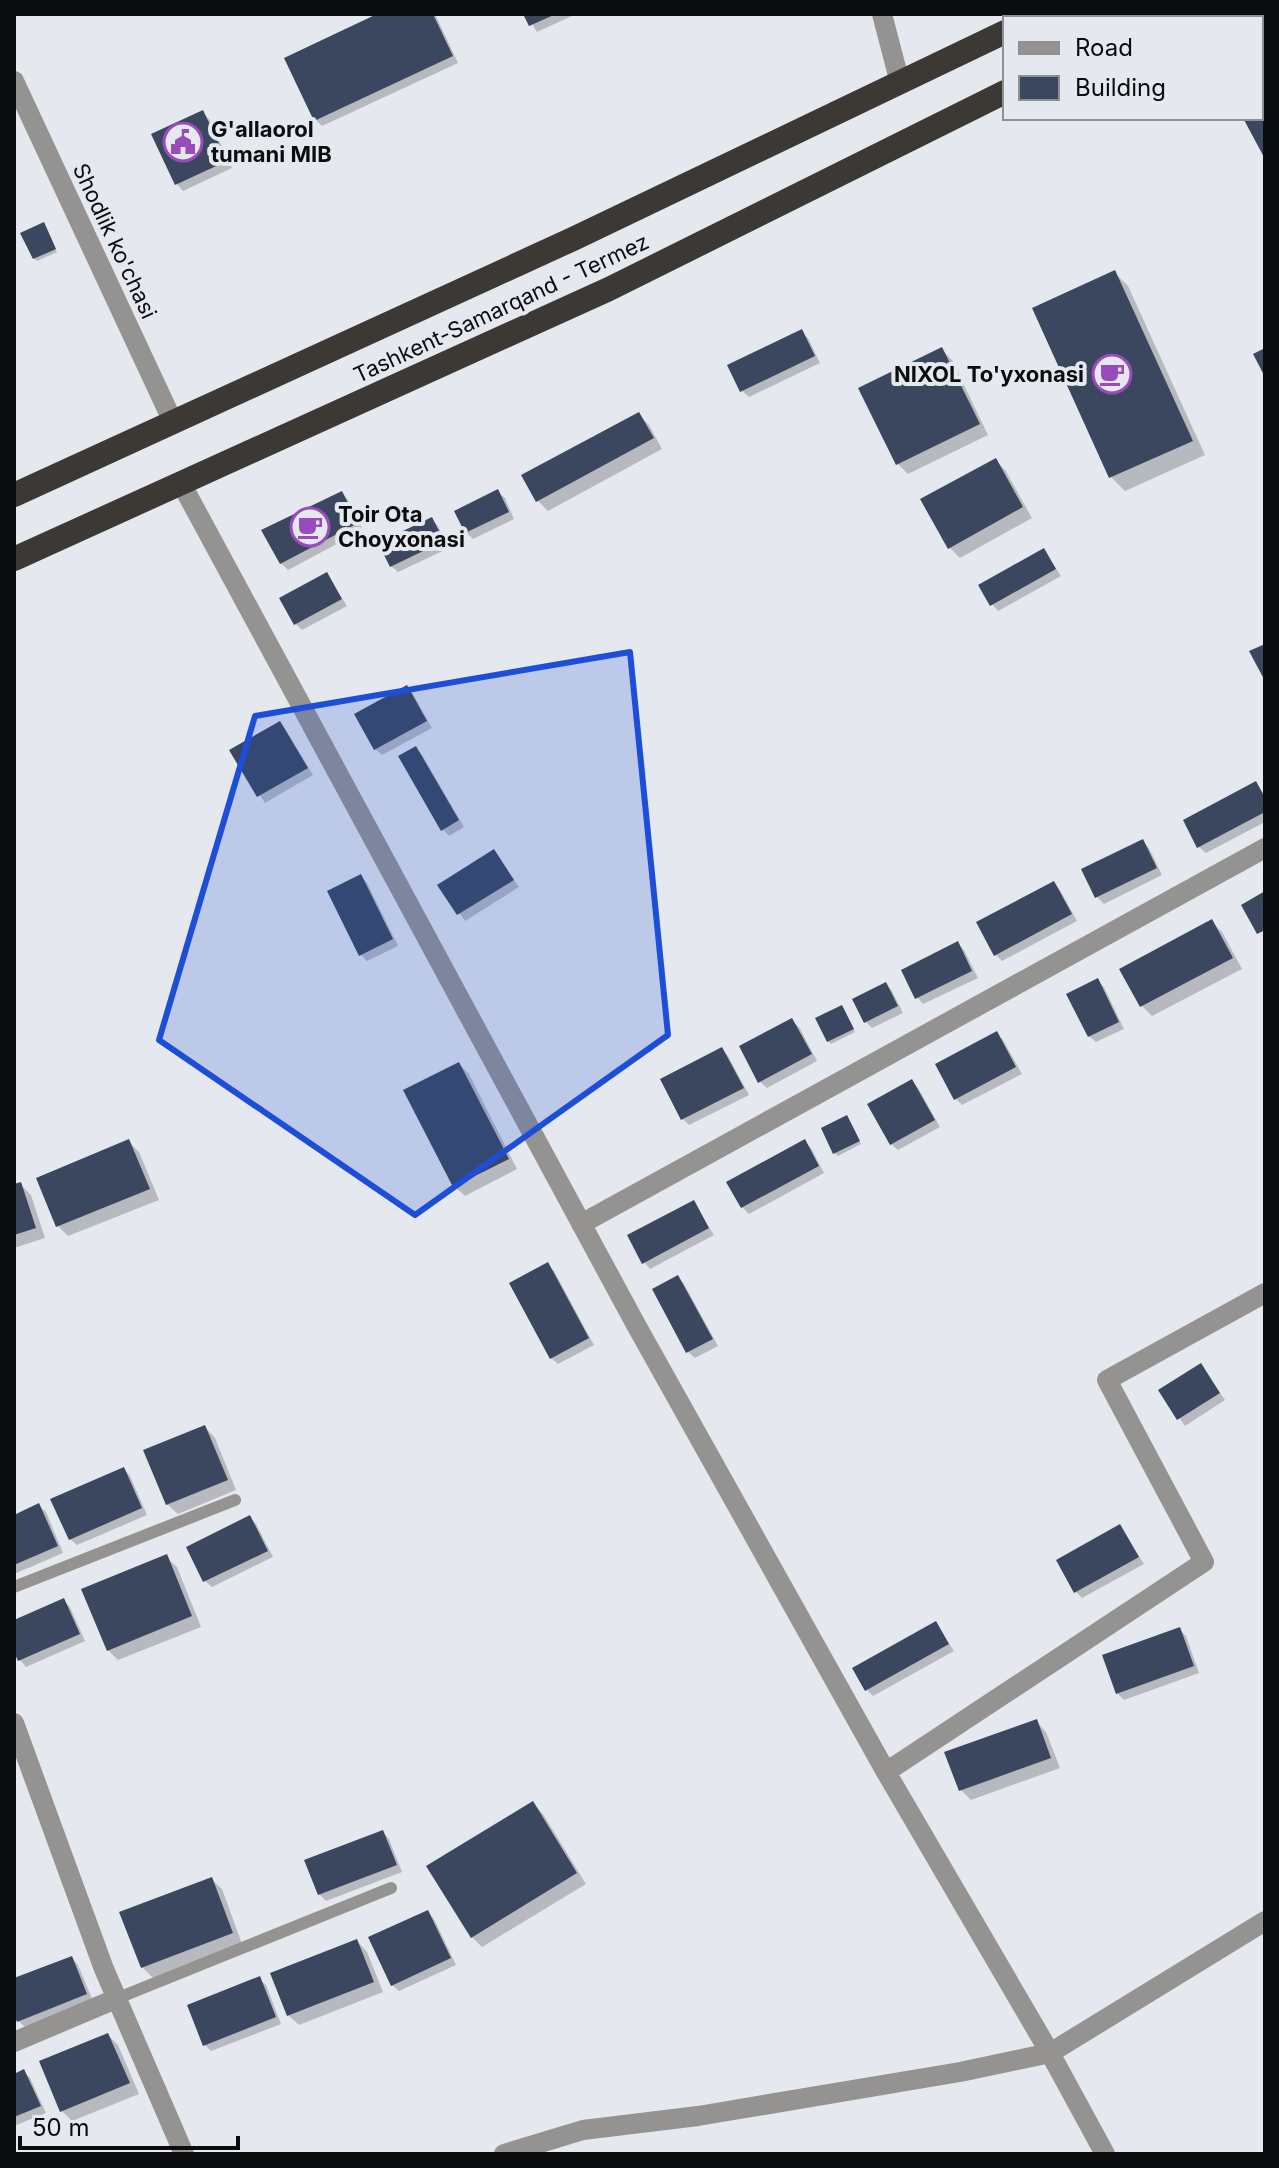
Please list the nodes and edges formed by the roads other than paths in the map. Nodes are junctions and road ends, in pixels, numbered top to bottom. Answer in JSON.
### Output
{"nodes":[{"id":1,"x":882,"y":14,"type":"edge"},
{"id":2,"x":1003,"y":33,"type":"edge"},
{"id":3,"x":14,"y":81,"type":"edge"},
{"id":4,"x":900,"y":83,"type":"junction"},
{"id":5,"x":1003,"y":93,"type":"edge"},
{"id":6,"x":173,"y":422,"type":"junction"},
{"id":7,"x":181,"y":483,"type":"junction"},
{"id":8,"x":14,"y":495,"type":"edge"},
{"id":9,"x":14,"y":559,"type":"edge"},
{"id":10,"x":1265,"y":848,"type":"edge"},
{"id":11,"x":581,"y":1224,"type":"junction"},
{"id":12,"x":1265,"y":1293,"type":"edge"},
{"id":13,"x":235,"y":1500,"type":"dead end"},
{"id":14,"x":14,"y":1587,"type":"edge"},
{"id":15,"x":14,"y":1723,"type":"edge"},
{"id":16,"x":886,"y":1772,"type":"junction"},
{"id":17,"x":391,"y":1888,"type":"dead end"},
{"id":18,"x":1265,"y":1921,"type":"edge"},
{"id":19,"x":118,"y":1998,"type":"junction"},
{"id":20,"x":14,"y":2042,"type":"edge"},
{"id":21,"x":1050,"y":2053,"type":"junction"},
{"id":22,"x":184,"y":2154,"type":"edge"},
{"id":23,"x":504,"y":2154,"type":"edge"},
{"id":24,"x":1105,"y":2154,"type":"edge"}],
"edges":[{"from":1,"to":4,"type":"street"},
{"from":2,"to":4,"type":"highway","name":"Tashkent-Samarqand - Termez"},
{"from":3,"to":6,"type":"street","name":"Shodlik ko'chasi"},
{"from":4,"to":6,"type":"highway","name":"Tashkent-Samarqand - Termez"},
{"from":5,"to":7,"type":"highway","name":"Tashkent-Samarqand - Termez"},
{"from":6,"to":8,"type":"highway","name":"Tashkent-Samarqand - Termez"},
{"from":7,"to":9,"type":"highway","name":"Tashkent-Samarqand - Termez"},
{"from":7,"to":11,"type":"street"},
{"from":10,"to":11,"type":"street"},
{"from":11,"to":16,"type":"street"},
{"from":12,"to":16,"type":"street"},
{"from":13,"to":14,"type":"lane"},
{"from":15,"to":19,"type":"street"},
{"from":16,"to":21,"type":"street"},
{"from":17,"to":19,"type":"lane"},
{"from":18,"to":21,"type":"street"},
{"from":19,"to":20,"type":"street"},
{"from":19,"to":22,"type":"street"},
{"from":21,"to":23,"type":"street"},
{"from":21,"to":24,"type":"street"}]}
